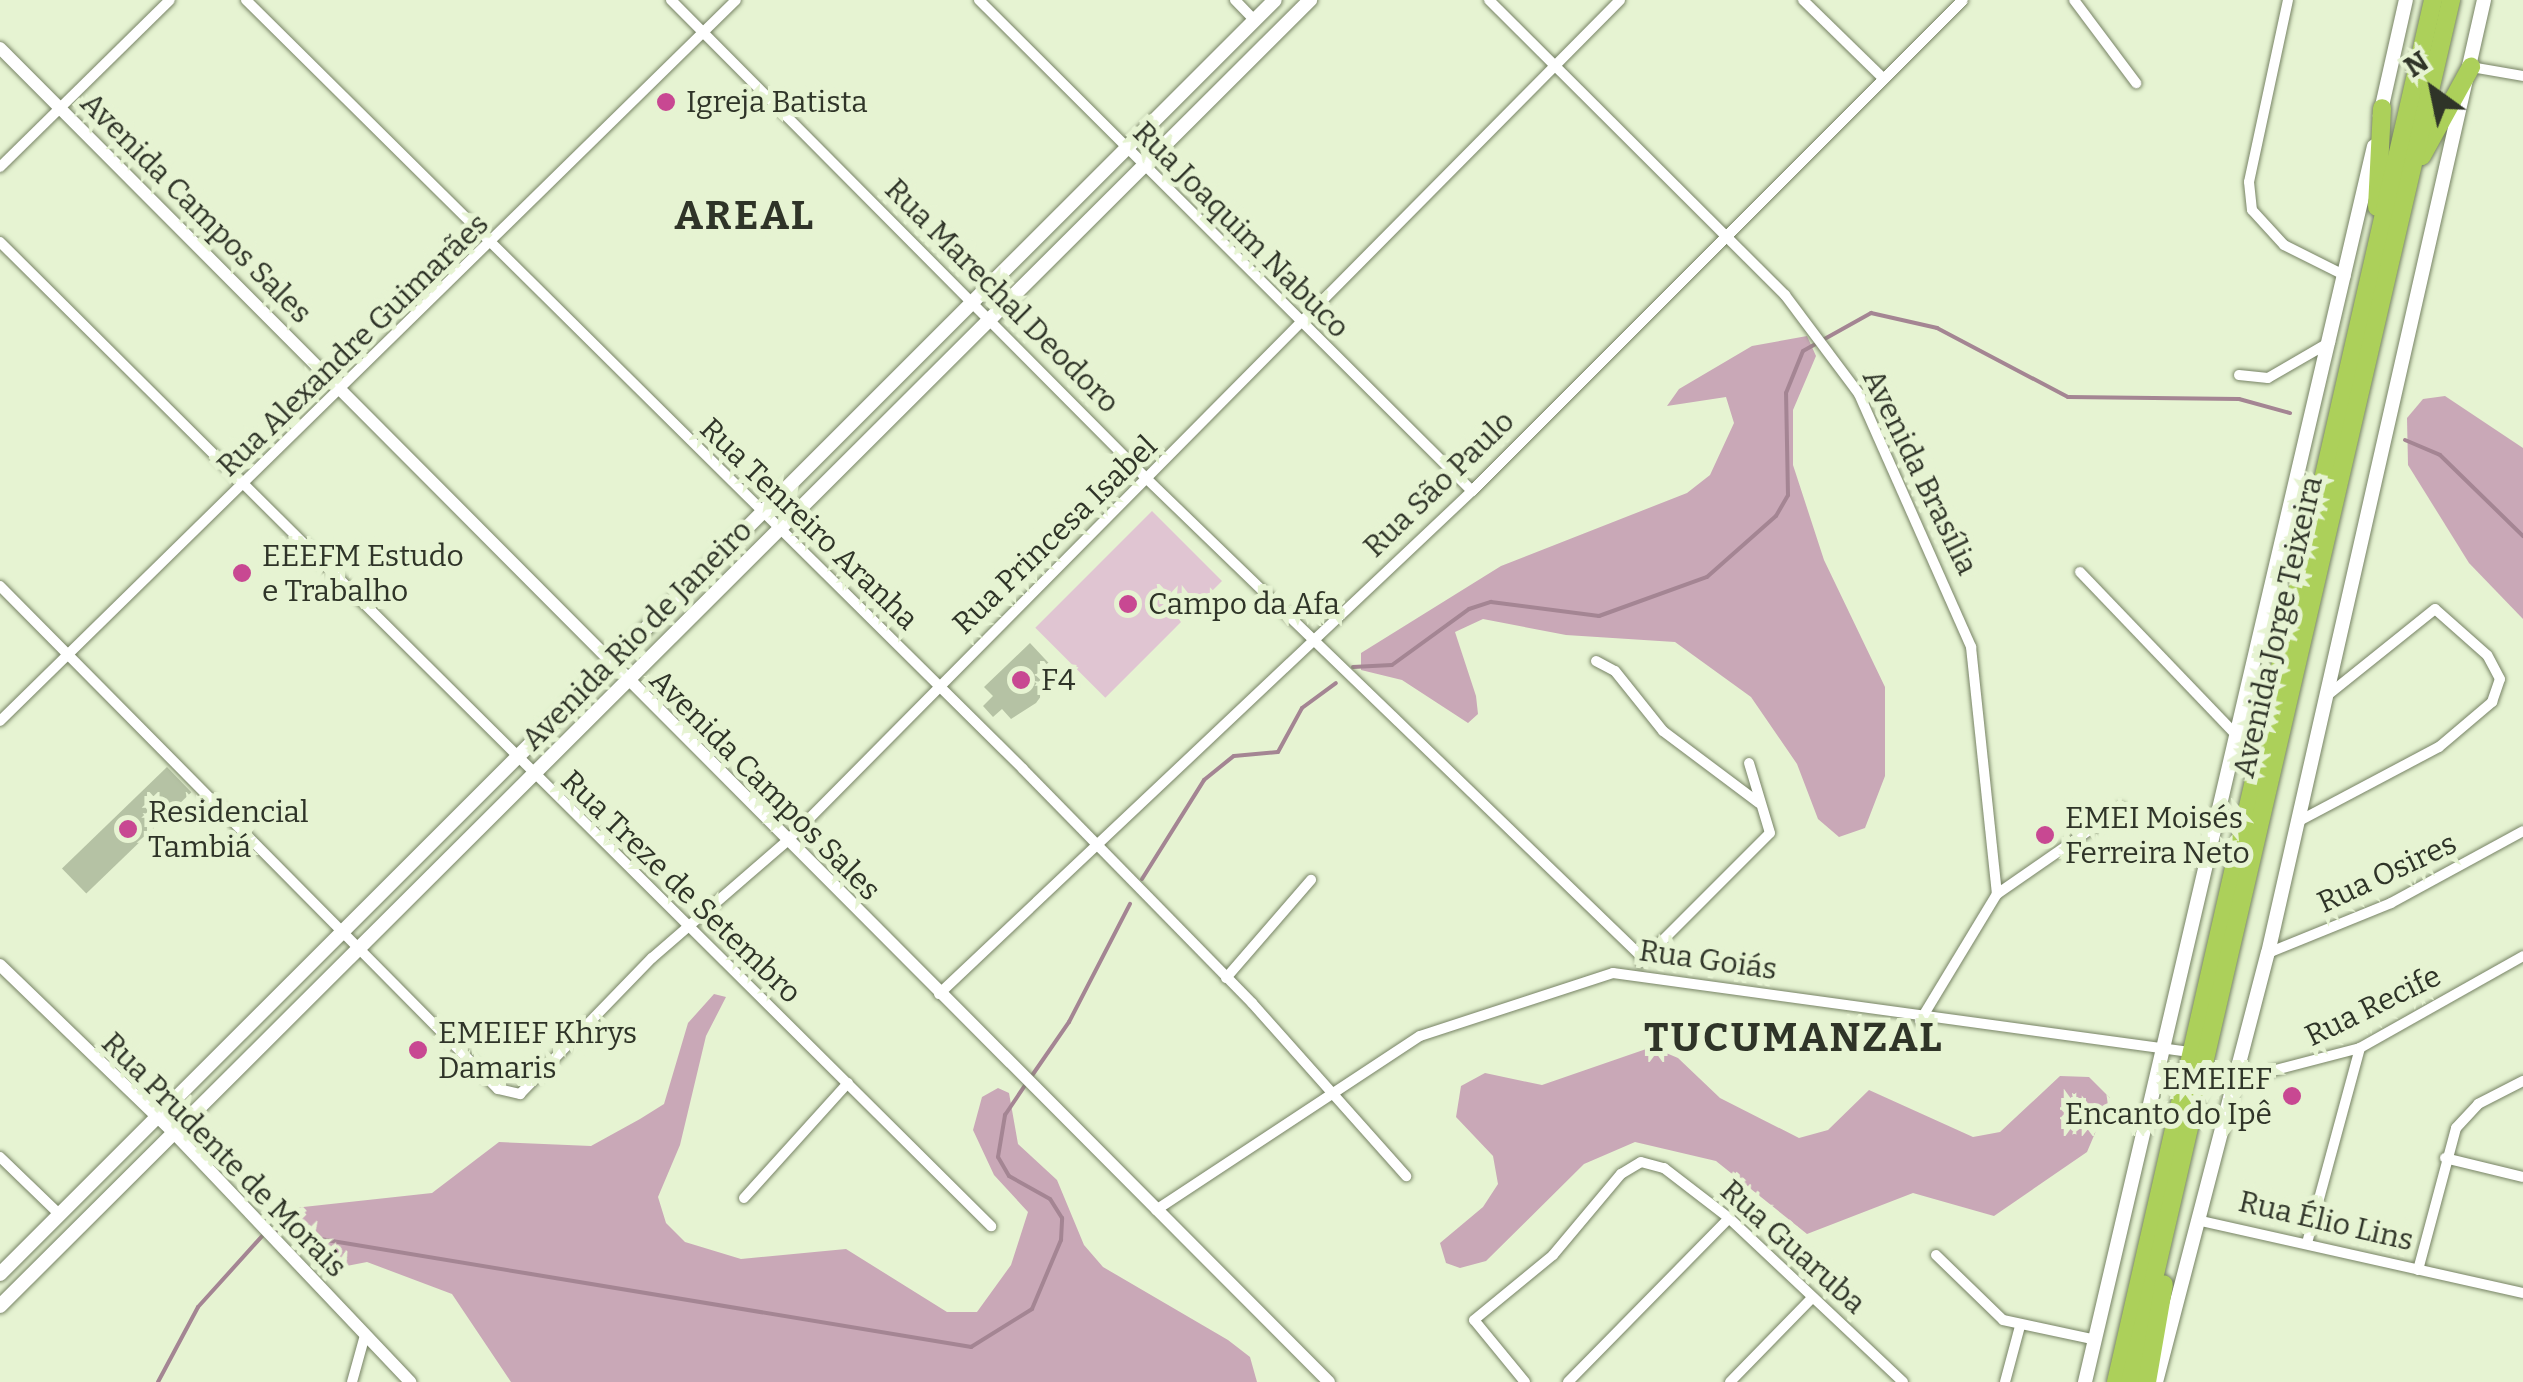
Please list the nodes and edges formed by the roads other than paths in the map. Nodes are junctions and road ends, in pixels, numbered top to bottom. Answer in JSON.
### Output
{"nodes":[{"id":1,"x":170,"y":0,"type":"edge"},
{"id":2,"x":246,"y":0,"type":"edge"},
{"id":3,"x":671,"y":0,"type":"edge"},
{"id":4,"x":736,"y":0,"type":"edge"},
{"id":5,"x":979,"y":0,"type":"edge"},
{"id":6,"x":1235,"y":0,"type":"edge"},
{"id":7,"x":1274,"y":0,"type":"edge"},
{"id":8,"x":1310,"y":0,"type":"edge"},
{"id":9,"x":1488,"y":0,"type":"edge"},
{"id":10,"x":1620,"y":0,"type":"edge"},
{"id":11,"x":1803,"y":0,"type":"edge"},
{"id":12,"x":1963,"y":0,"type":"edge"},
{"id":13,"x":2074,"y":0,"type":"edge"},
{"id":14,"x":2288,"y":0,"type":"edge"},
{"id":15,"x":2406,"y":0,"type":"edge"},
{"id":16,"x":2433,"y":0,"type":"edge"},
{"id":17,"x":2451,"y":0,"type":"edge"},
{"id":18,"x":2484,"y":0,"type":"edge"},
{"id":19,"x":1254,"y":20,"type":"junction"},
{"id":20,"x":704,"y":33,"type":"junction"},
{"id":21,"x":0,"y":48,"type":"edge"},
{"id":22,"x":1556,"y":66,"type":"junction"},
{"id":23,"x":2471,"y":66,"type":"junction"},
{"id":24,"x":2523,"y":76,"type":"edge"},
{"id":25,"x":1882,"y":77,"type":"junction"},
{"id":26,"x":2136,"y":83,"type":"dead end"},
{"id":27,"x":58,"y":106,"type":"junction"},
{"id":28,"x":2382,"y":108,"type":"junction"},
{"id":29,"x":1125,"y":151,"type":"junction"},
{"id":30,"x":0,"y":167,"type":"edge"},
{"id":31,"x":1144,"y":169,"type":"junction"},
{"id":32,"x":2410,"y":178,"type":"junction"},
{"id":33,"x":1724,"y":233,"type":"junction"},
{"id":34,"x":0,"y":242,"type":"edge"},
{"id":35,"x":493,"y":243,"type":"junction"},
{"id":36,"x":2346,"y":276,"type":"junction"},
{"id":37,"x":2366,"y":292,"type":"junction"},
{"id":38,"x":970,"y":300,"type":"junction"},
{"id":39,"x":988,"y":318,"type":"junction"},
{"id":40,"x":1302,"y":324,"type":"junction"},
{"id":41,"x":2331,"y":341,"type":"junction"},
{"id":42,"x":2239,"y":375,"type":"dead end"},
{"id":43,"x":344,"y":390,"type":"junction"},
{"id":44,"x":1148,"y":480,"type":"junction"},
{"id":45,"x":242,"y":490,"type":"junction"},
{"id":46,"x":1472,"y":491,"type":"junction"},
{"id":47,"x":762,"y":516,"type":"junction"},
{"id":48,"x":779,"y":533,"type":"junction"},
{"id":49,"x":2080,"y":572,"type":"dead end"},
{"id":50,"x":0,"y":586,"type":"edge"},
{"id":51,"x":1311,"y":640,"type":"junction"},
{"id":52,"x":68,"y":656,"type":"junction"},
{"id":53,"x":1596,"y":661,"type":"dead end"},
{"id":54,"x":611,"y":666,"type":"junction"},
{"id":55,"x":627,"y":682,"type":"junction"},
{"id":56,"x":938,"y":684,"type":"junction"},
{"id":57,"x":2326,"y":698,"type":"junction"},
{"id":58,"x":0,"y":721,"type":"edge"},
{"id":59,"x":2238,"y":737,"type":"junction"},
{"id":60,"x":518,"y":761,"type":"junction"},
{"id":61,"x":1748,"y":763,"type":"dead end"},
{"id":62,"x":533,"y":777,"type":"junction"},
{"id":63,"x":1759,"y":803,"type":"junction"},
{"id":64,"x":2121,"y":808,"type":"dead end"},
{"id":65,"x":2300,"y":822,"type":"junction"},
{"id":66,"x":2523,"y":831,"type":"edge"},
{"id":67,"x":786,"y":842,"type":"junction"},
{"id":68,"x":1100,"y":848,"type":"junction"},
{"id":69,"x":1311,"y":880,"type":"dead end"},
{"id":70,"x":1997,"y":894,"type":"junction"},
{"id":71,"x":685,"y":928,"type":"junction"},
{"id":72,"x":342,"y":934,"type":"junction"},
{"id":73,"x":357,"y":950,"type":"junction"},
{"id":74,"x":2268,"y":954,"type":"junction"},
{"id":75,"x":2523,"y":956,"type":"edge"},
{"id":76,"x":1644,"y":959,"type":"junction"},
{"id":77,"x":0,"y":965,"type":"edge"},
{"id":78,"x":1634,"y":971,"type":"junction"},
{"id":79,"x":1226,"y":978,"type":"junction"},
{"id":80,"x":939,"y":994,"type":"junction"},
{"id":81,"x":1920,"y":1021,"type":"junction"},
{"id":82,"x":2168,"y":1047,"type":"junction"},
{"id":83,"x":2360,"y":1048,"type":"junction"},
{"id":84,"x":2190,"y":1052,"type":"junction"},
{"id":85,"x":2236,"y":1080,"type":"junction"},
{"id":86,"x":2523,"y":1081,"type":"edge"},
{"id":87,"x":848,"y":1083,"type":"junction"},
{"id":88,"x":1331,"y":1088,"type":"junction"},
{"id":89,"x":156,"y":1118,"type":"junction"},
{"id":90,"x":175,"y":1134,"type":"junction"},
{"id":91,"x":0,"y":1157,"type":"edge"},
{"id":92,"x":2446,"y":1158,"type":"junction"},
{"id":93,"x":1406,"y":1176,"type":"dead end"},
{"id":94,"x":2523,"y":1177,"type":"edge"},
{"id":95,"x":744,"y":1198,"type":"dead end"},
{"id":96,"x":1156,"y":1210,"type":"junction"},
{"id":97,"x":60,"y":1215,"type":"junction"},
{"id":98,"x":1728,"y":1218,"type":"junction"},
{"id":99,"x":2201,"y":1222,"type":"junction"},
{"id":100,"x":991,"y":1226,"type":"dead end"},
{"id":101,"x":2165,"y":1236,"type":"junction"},
{"id":102,"x":2307,"y":1243,"type":"junction"},
{"id":103,"x":1936,"y":1255,"type":"dead end"},
{"id":104,"x":2418,"y":1270,"type":"junction"},
{"id":105,"x":0,"y":1274,"type":"edge"},
{"id":106,"x":2523,"y":1294,"type":"edge"},
{"id":107,"x":1812,"y":1298,"type":"junction"},
{"id":108,"x":0,"y":1306,"type":"edge"},
{"id":109,"x":2020,"y":1326,"type":"junction"},
{"id":110,"x":366,"y":1335,"type":"junction"},
{"id":111,"x":2096,"y":1340,"type":"junction"},
{"id":112,"x":352,"y":1382,"type":"edge"},
{"id":113,"x":410,"y":1382,"type":"edge"},
{"id":114,"x":1329,"y":1382,"type":"edge"},
{"id":115,"x":1525,"y":1382,"type":"edge"},
{"id":116,"x":1568,"y":1382,"type":"edge"},
{"id":117,"x":1730,"y":1382,"type":"edge"},
{"id":118,"x":1902,"y":1382,"type":"edge"},
{"id":119,"x":2005,"y":1382,"type":"edge"},
{"id":120,"x":2085,"y":1382,"type":"edge"},
{"id":121,"x":2116,"y":1382,"type":"edge"},
{"id":122,"x":2130,"y":1382,"type":"edge"},
{"id":123,"x":2146,"y":1382,"type":"edge"},
{"id":124,"x":2156,"y":1382,"type":"edge"}],
"edges":[{"from":1,"to":27,"type":"street"},
{"from":2,"to":35,"type":"street","name":"Rua Tenreiro Aranha"},
{"from":3,"to":20,"type":"street","name":"Rua Marechal Deodoro"},
{"from":4,"to":20,"type":"street","name":"Rua Alexandre Guimarães"},
{"from":5,"to":29,"type":"street","name":"Rua Joaquim Nabuco"},
{"from":6,"to":19,"type":"street"},
{"from":7,"to":19,"type":"main road","name":"Avenida Rio de Janeiro"},
{"from":8,"to":31,"type":"main road","name":"Avenida Rio de Janeiro"},
{"from":9,"to":22,"type":"street","name":"Avenida Brasília"},
{"from":10,"to":22,"type":"street","name":"Rua Princesa Isabel"},
{"from":11,"to":25,"type":"street"},
{"from":12,"to":25,"type":"street","name":"Rua São Paulo"},
{"from":13,"to":26,"type":"street"},
{"from":14,"to":36,"type":"street"},
{"from":15,"to":28,"type":"main road"},
{"from":16,"to":37,"type":"highway","name":"Avenida Jorge Teixeira"},
{"from":17,"to":32,"type":"highway","name":"Avenida Jorge Teixeira"},
{"from":18,"to":23,"type":"main road","name":"Rua Élio Lins"},
{"from":19,"to":29,"type":"main road","name":"Avenida Rio de Janeiro"},
{"from":20,"to":35,"type":"street","name":"Rua Alexandre Guimarães"},
{"from":20,"to":38,"type":"street","name":"Rua Marechal Deodoro"},
{"from":21,"to":27,"type":"street","name":"Avenida Campos Sales"},
{"from":22,"to":33,"type":"street","name":"Avenida Brasília"},
{"from":22,"to":40,"type":"street","name":"Rua Princesa Isabel"},
{"from":23,"to":24,"type":"street"},
{"from":23,"to":32,"type":"highway"},
{"from":23,"to":57,"type":"main road","name":"Rua Élio Lins"},
{"from":25,"to":33,"type":"street","name":"Rua São Paulo"},
{"from":27,"to":30,"type":"street"},
{"from":27,"to":43,"type":"street","name":"Avenida Campos Sales"},
{"from":28,"to":36,"type":"main road"},
{"from":28,"to":37,"type":"highway"},
{"from":29,"to":31,"type":"street","name":"Rua Joaquim Nabuco"},
{"from":29,"to":38,"type":"main road","name":"Avenida Rio de Janeiro"},
{"from":31,"to":39,"type":"main road","name":"Avenida Rio de Janeiro"},
{"from":31,"to":40,"type":"street","name":"Rua Joaquim Nabuco"},
{"from":32,"to":101,"type":"highway","name":"Avenida Jorge Teixeira"},
{"from":33,"to":46,"type":"street","name":"Rua São Paulo"},
{"from":33,"to":70,"type":"street","name":"Avenida Brasília"},
{"from":34,"to":45,"type":"street","name":"Rua Treze de Setembro"},
{"from":35,"to":43,"type":"street","name":"Rua Alexandre Guimarães"},
{"from":35,"to":47,"type":"street","name":"Rua Tenreiro Aranha"},
{"from":36,"to":41,"type":"main road"},
{"from":37,"to":84,"type":"highway","name":"Avenida Jorge Teixeira"},
{"from":38,"to":39,"type":"street","name":"Rua Marechal Deodoro"},
{"from":38,"to":47,"type":"main road","name":"Avenida Rio de Janeiro"},
{"from":39,"to":44,"type":"street","name":"Rua Marechal Deodoro"},
{"from":39,"to":48,"type":"main road","name":"Avenida Rio de Janeiro"},
{"from":40,"to":44,"type":"street","name":"Rua Princesa Isabel"},
{"from":40,"to":46,"type":"street","name":"Rua Joaquim Nabuco"},
{"from":41,"to":42,"type":"street"},
{"from":41,"to":59,"type":"main road"},
{"from":43,"to":45,"type":"street","name":"Rua Alexandre Guimarães"},
{"from":43,"to":54,"type":"street","name":"Avenida Campos Sales"},
{"from":44,"to":51,"type":"street","name":"Rua Marechal Deodoro"},
{"from":44,"to":56,"type":"street","name":"Rua Princesa Isabel"},
{"from":45,"to":52,"type":"street","name":"Rua Alexandre Guimarães"},
{"from":45,"to":60,"type":"street","name":"Rua Treze de Setembro"},
{"from":46,"to":51,"type":"street","name":"Rua São Paulo"},
{"from":47,"to":48,"type":"street","name":"Rua Tenreiro Aranha"},
{"from":47,"to":54,"type":"main road","name":"Avenida Rio de Janeiro"},
{"from":48,"to":55,"type":"main road","name":"Avenida Rio de Janeiro"},
{"from":48,"to":56,"type":"street","name":"Rua Tenreiro Aranha"},
{"from":49,"to":59,"type":"street"},
{"from":50,"to":52,"type":"street"},
{"from":51,"to":68,"type":"street","name":"Rua São Paulo"},
{"from":51,"to":76,"type":"street","name":"Rua Marechal Deodoro"},
{"from":52,"to":58,"type":"street","name":"Rua Alexandre Guimarães"},
{"from":52,"to":72,"type":"street"},
{"from":53,"to":63,"type":"street"},
{"from":54,"to":55,"type":"street","name":"Avenida Campos Sales"},
{"from":54,"to":60,"type":"main road","name":"Avenida Rio de Janeiro"},
{"from":55,"to":62,"type":"main road","name":"Avenida Rio de Janeiro"},
{"from":55,"to":67,"type":"street","name":"Avenida Campos Sales"},
{"from":56,"to":67,"type":"street","name":"Rua Princesa Isabel"},
{"from":56,"to":68,"type":"street","name":"Rua Tenreiro Aranha"},
{"from":57,"to":65,"type":"main road","name":"Rua Élio Lins"},
{"from":57,"to":65,"type":"street"},
{"from":59,"to":82,"type":"main road"},
{"from":60,"to":62,"type":"street","name":"Rua Treze de Setembro"},
{"from":60,"to":72,"type":"main road","name":"Avenida Rio de Janeiro"},
{"from":61,"to":63,"type":"street"},
{"from":62,"to":71,"type":"street","name":"Rua Treze de Setembro"},
{"from":62,"to":73,"type":"main road","name":"Avenida Rio de Janeiro"},
{"from":63,"to":76,"type":"street"},
{"from":64,"to":70,"type":"street"},
{"from":65,"to":74,"type":"main road","name":"Rua Élio Lins"},
{"from":66,"to":74,"type":"street","name":"Rua Osires"},
{"from":67,"to":71,"type":"street","name":"Rua Princesa Isabel"},
{"from":67,"to":80,"type":"street","name":"Avenida Campos Sales"},
{"from":68,"to":79,"type":"street","name":"Rua Tenreiro Aranha"},
{"from":68,"to":80,"type":"street","name":"Rua São Paulo"},
{"from":69,"to":79,"type":"street"},
{"from":70,"to":81,"type":"street"},
{"from":71,"to":73,"type":"street","name":"Rua Princesa Isabel"},
{"from":71,"to":87,"type":"street","name":"Rua Treze de Setembro"},
{"from":72,"to":73,"type":"street"},
{"from":72,"to":89,"type":"main road","name":"Avenida Rio de Janeiro"},
{"from":73,"to":90,"type":"main road","name":"Avenida Rio de Janeiro"},
{"from":74,"to":85,"type":"main road","name":"Rua Élio Lins"},
{"from":75,"to":83,"type":"street","name":"Rua Recife"},
{"from":76,"to":78,"type":"street"},
{"from":77,"to":89,"type":"street","name":"Rua Prudente de Morais"},
{"from":78,"to":81,"type":"street","name":"Rua Goiás"},
{"from":78,"to":88,"type":"street","name":"Rua Goiás"},
{"from":79,"to":88,"type":"street","name":"Rua Tenreiro Aranha"},
{"from":80,"to":96,"type":"street","name":"Avenida Campos Sales"},
{"from":81,"to":82,"type":"street","name":"Rua Goiás"},
{"from":82,"to":84,"type":"street","name":"Rua Goiás"},
{"from":82,"to":111,"type":"main road"},
{"from":83,"to":85,"type":"street","name":"Rua Recife"},
{"from":83,"to":102,"type":"street"},
{"from":84,"to":121,"type":"highway","name":"Avenida Jorge Teixeira"},
{"from":85,"to":99,"type":"main road","name":"Rua Élio Lins"},
{"from":86,"to":92,"type":"street"},
{"from":87,"to":95,"type":"street"},
{"from":87,"to":100,"type":"street","name":"Rua Treze de Setembro"},
{"from":88,"to":93,"type":"street","name":"Rua Tenreiro Aranha"},
{"from":88,"to":96,"type":"street","name":"Rua Goiás"},
{"from":89,"to":90,"type":"street","name":"Rua Prudente de Morais"},
{"from":89,"to":97,"type":"main road","name":"Avenida Rio de Janeiro"},
{"from":90,"to":108,"type":"main road","name":"Avenida Rio de Janeiro"},
{"from":90,"to":110,"type":"street","name":"Rua Prudente de Morais"},
{"from":91,"to":97,"type":"street"},
{"from":92,"to":94,"type":"street"},
{"from":92,"to":104,"type":"street"},
{"from":96,"to":114,"type":"street","name":"Avenida Campos Sales"},
{"from":97,"to":105,"type":"main road","name":"Avenida Rio de Janeiro"},
{"from":98,"to":107,"type":"street","name":"Rua Guaruba"},
{"from":98,"to":115,"type":"street","name":"Rua Guaruba"},
{"from":98,"to":116,"type":"street"},
{"from":99,"to":102,"type":"street","name":"Rua Élio Lins"},
{"from":99,"to":124,"type":"main road"},
{"from":101,"to":122,"type":"highway","name":"Avenida Jorge Teixeira"},
{"from":101,"to":123,"type":"highway"},
{"from":102,"to":104,"type":"street","name":"Rua Élio Lins"},
{"from":103,"to":109,"type":"street"},
{"from":104,"to":106,"type":"street","name":"Rua Élio Lins"},
{"from":107,"to":117,"type":"street"},
{"from":107,"to":118,"type":"street","name":"Rua Guaruba"},
{"from":109,"to":111,"type":"street"},
{"from":109,"to":119,"type":"street"},
{"from":110,"to":112,"type":"street"},
{"from":110,"to":113,"type":"street","name":"Rua Prudente de Morais"},
{"from":111,"to":120,"type":"main road"}]}
